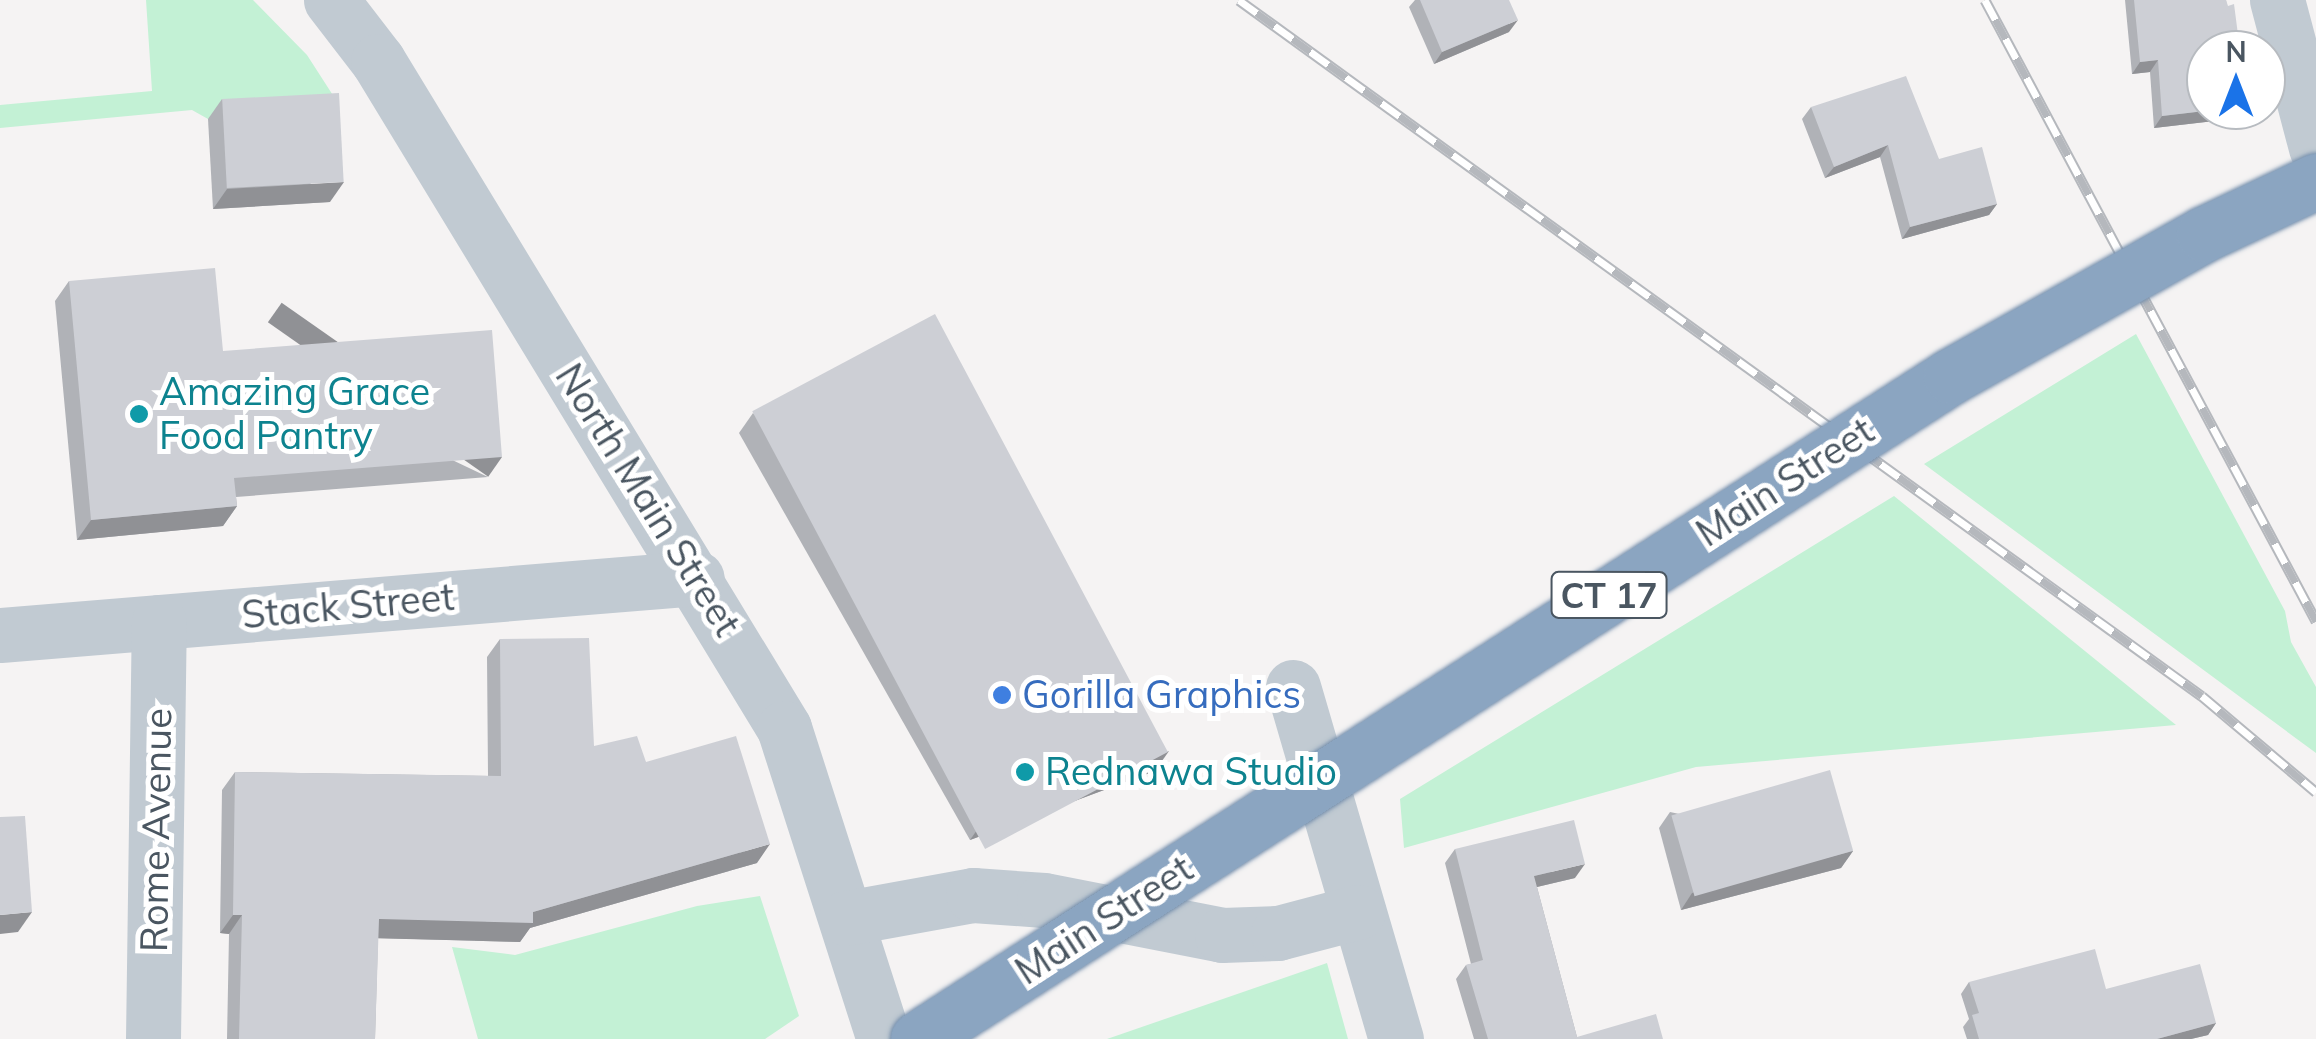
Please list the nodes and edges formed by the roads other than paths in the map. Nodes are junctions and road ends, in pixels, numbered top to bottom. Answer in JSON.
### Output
{"nodes":[{"id":1,"x":330,"y":0,"type":"edge"},
{"id":2,"x":2277,"y":0,"type":"edge"},
{"id":3,"x":2316,"y":148,"type":"edge"},
{"id":4,"x":2316,"y":181,"type":"edge"},
{"id":5,"x":697,"y":578,"type":"junction"},
{"id":6,"x":160,"y":622,"type":"junction"},
{"id":7,"x":0,"y":635,"type":"edge"},
{"id":8,"x":1293,"y":688,"type":"dead end"},
{"id":9,"x":1358,"y":912,"type":"junction"},
{"id":10,"x":846,"y":918,"type":"junction"},
{"id":11,"x":153,"y":1039,"type":"edge"},
{"id":12,"x":884,"y":1039,"type":"edge"},
{"id":13,"x":918,"y":1039,"type":"edge"},
{"id":14,"x":1396,"y":1039,"type":"edge"}],
"edges":[{"from":1,"to":5,"type":"street","name":"North Main Street"},
{"from":2,"to":3,"type":"street"},
{"from":4,"to":13,"type":"highway","name":"Main Street","number":"CT 17","bridge":true},
{"from":5,"to":6,"type":"street","name":"Stack Street"},
{"from":5,"to":10,"type":"street","name":"North Main Street"},
{"from":6,"to":7,"type":"street","name":"Stack Street"},
{"from":6,"to":11,"type":"street","name":"Rome Avenue"},
{"from":8,"to":9,"type":"street"},
{"from":9,"to":10,"type":"street"},
{"from":9,"to":14,"type":"street"},
{"from":10,"to":12,"type":"street","name":"North Main Street"}]}
